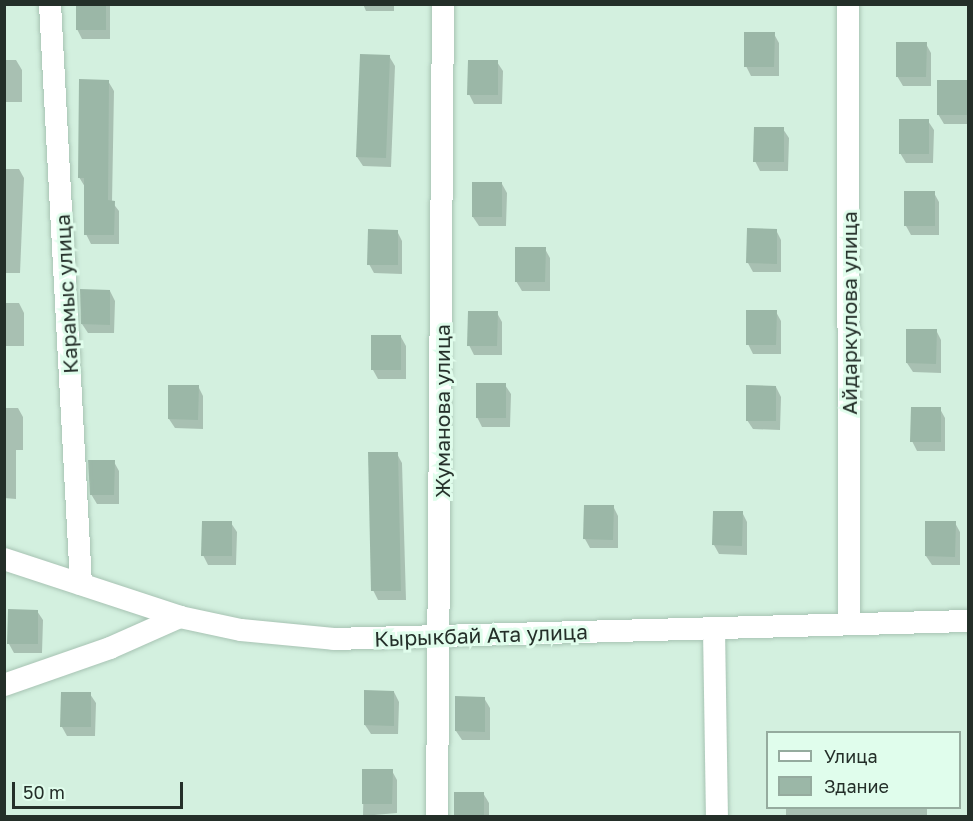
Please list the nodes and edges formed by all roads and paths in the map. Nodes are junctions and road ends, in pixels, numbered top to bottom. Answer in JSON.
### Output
{"nodes":[{"id":1,"x":50,"y":4,"type":"edge"},
{"id":2,"x":443,"y":4,"type":"edge"},
{"id":3,"x":848,"y":4,"type":"edge"},
{"id":4,"x":4,"y":559,"type":"edge"},
{"id":5,"x":81,"y":584,"type":"junction"},
{"id":6,"x":180,"y":617,"type":"junction"},
{"id":7,"x":969,"y":621,"type":"edge"},
{"id":8,"x":849,"y":622,"type":"junction"},
{"id":9,"x":714,"y":629,"type":"junction"},
{"id":10,"x":441,"y":636,"type":"junction"},
{"id":11,"x":4,"y":685,"type":"edge"},
{"id":12,"x":437,"y":816,"type":"edge"},
{"id":13,"x":717,"y":816,"type":"edge"}],
"edges":[{"from":1,"to":5,"type":"street","name":"Карамыс улица"},
{"from":2,"to":10,"type":"street","name":"Жуманова улица"},
{"from":3,"to":8,"type":"street","name":"Айдаркулова улица"},
{"from":4,"to":5,"type":"street","name":"Кырыкбай Ата улица"},
{"from":5,"to":6,"type":"street","name":"Кырыкбай Ата улица"},
{"from":6,"to":10,"type":"street","name":"Кырыкбай Ата улица"},
{"from":6,"to":11,"type":"street"},
{"from":7,"to":8,"type":"street","name":"Кырыкбай Ата улица"},
{"from":8,"to":9,"type":"street","name":"Кырыкбай Ата улица"},
{"from":9,"to":10,"type":"street","name":"Кырыкбай Ата улица"},
{"from":9,"to":13,"type":"street"},
{"from":10,"to":12,"type":"street","name":"Жуманова улица"}]}
